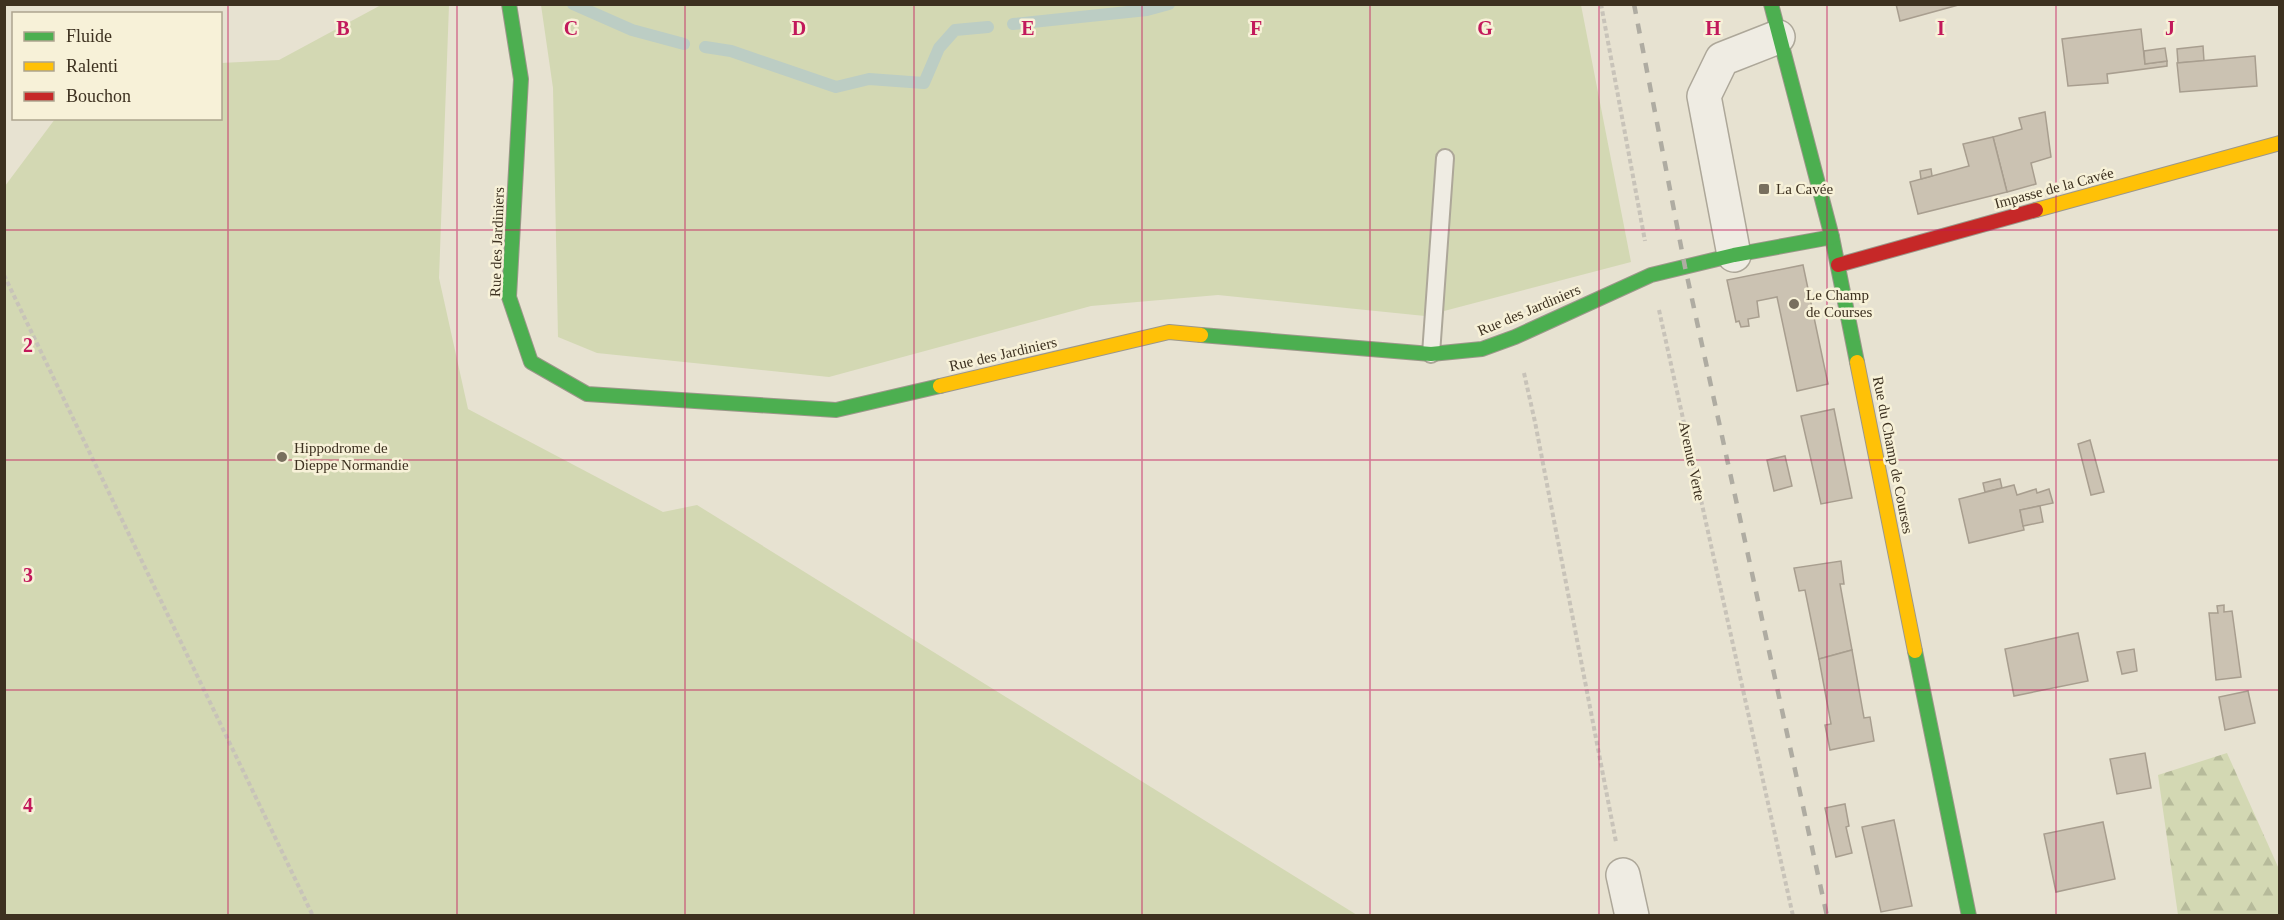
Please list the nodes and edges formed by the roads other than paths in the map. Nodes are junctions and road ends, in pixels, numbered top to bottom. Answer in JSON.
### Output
{"nodes":[{"id":1,"x":509,"y":4,"type":"edge"},
{"id":2,"x":1772,"y":4,"type":"edge"},
{"id":3,"x":1778,"y":37,"type":"junction"},
{"id":4,"x":2280,"y":143,"type":"edge"},
{"id":5,"x":1445,"y":158,"type":"dead end"},
{"id":6,"x":1832,"y":237,"type":"junction"},
{"id":7,"x":1734,"y":255,"type":"junction"},
{"id":8,"x":1838,"y":265,"type":"junction"},
{"id":9,"x":1431,"y":354,"type":"junction"},
{"id":10,"x":1623,"y":875,"type":"road end"},
{"id":11,"x":1632,"y":915,"type":"edge"},
{"id":12,"x":1969,"y":915,"type":"edge"}],
"edges":[{"from":1,"to":9,"type":"street","name":"Rue des Jardiniers"},
{"from":2,"to":3,"type":"street","name":"Rue du Champ de Courses"},
{"from":3,"to":6,"type":"street","name":"Rue du Champ de Courses"},
{"from":3,"to":7,"type":"street"},
{"from":4,"to":8,"type":"street","name":"Impasse de la Cavée"},
{"from":5,"to":9,"type":"lane"},
{"from":6,"to":7,"type":"street","name":"Rue des Jardiniers"},
{"from":6,"to":8,"type":"street","name":"Rue du Champ de Courses"},
{"from":7,"to":9,"type":"street","name":"Rue des Jardiniers"},
{"from":8,"to":12,"type":"street","name":"Rue du Champ de Courses"},
{"from":10,"to":11,"type":"street"}]}
